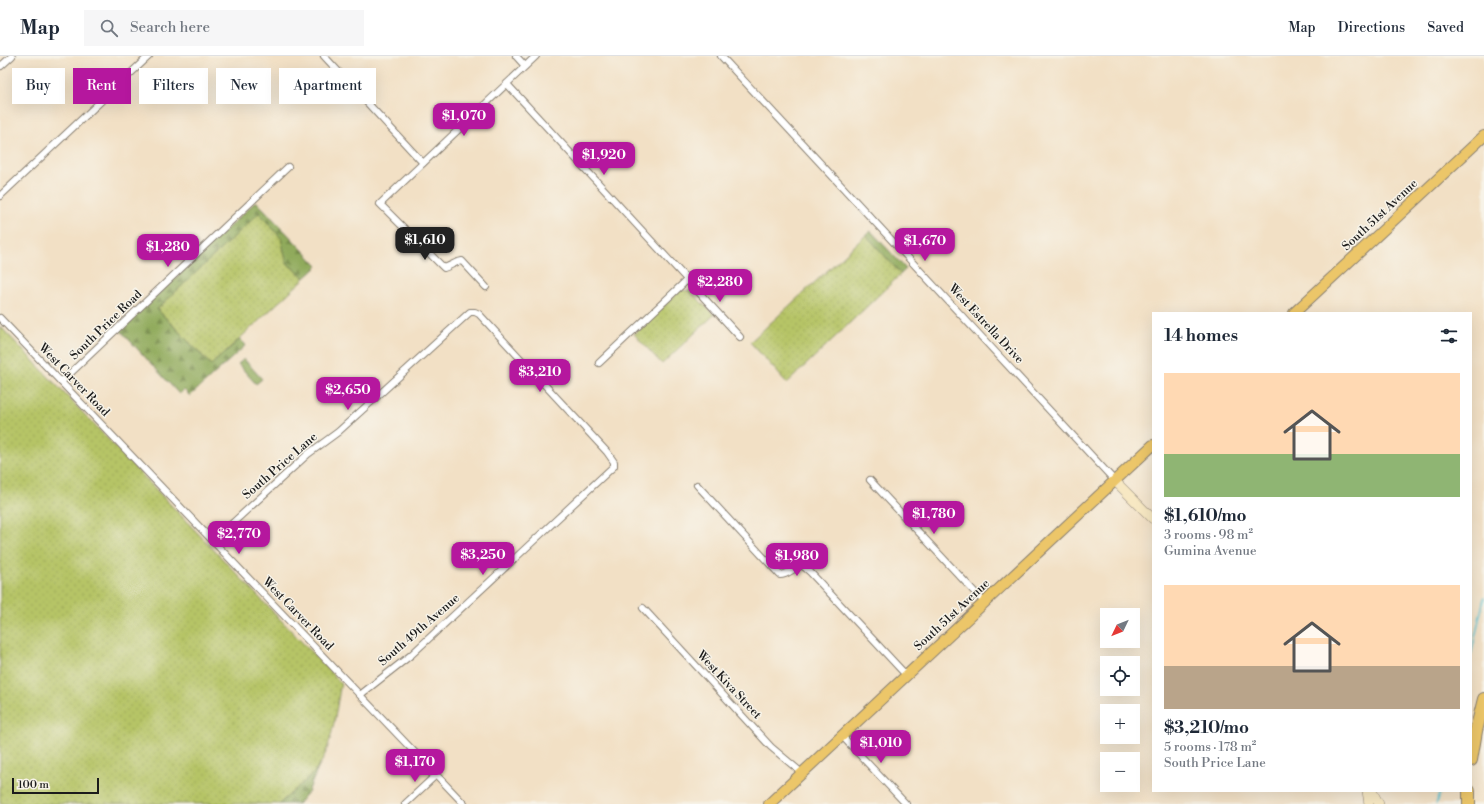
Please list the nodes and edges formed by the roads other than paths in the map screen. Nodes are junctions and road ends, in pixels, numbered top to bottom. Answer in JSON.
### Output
{"nodes":[{"id":1,"x":12,"y":56,"type":"edge"},
{"id":2,"x":149,"y":56,"type":"edge"},
{"id":3,"x":324,"y":56,"type":"edge"},
{"id":4,"x":516,"y":56,"type":"edge"},
{"id":5,"x":536,"y":56,"type":"edge"},
{"id":6,"x":721,"y":56,"type":"edge"},
{"id":7,"x":0,"y":66,"type":"edge"},
{"id":8,"x":525,"y":66,"type":"junction"},
{"id":9,"x":507,"y":84,"type":"junction"},
{"id":10,"x":1484,"y":136,"type":"edge"},
{"id":11,"x":423,"y":163,"type":"junction"},
{"id":12,"x":288,"y":167,"type":"dead end"},
{"id":13,"x":0,"y":196,"type":"edge"},
{"id":14,"x":687,"y":280,"type":"junction"},
{"id":15,"x":486,"y":287,"type":"dead end"},
{"id":16,"x":1295,"y":312,"type":"edge"},
{"id":17,"x":0,"y":318,"type":"edge"},
{"id":18,"x":740,"y":337,"type":"dead end"},
{"id":19,"x":599,"y":363,"type":"dead end"},
{"id":20,"x":61,"y":382,"type":"junction"},
{"id":21,"x":1152,"y":446,"type":"edge"},
{"id":22,"x":614,"y":466,"type":"joint"},
{"id":23,"x":870,"y":480,"type":"dead end"},
{"id":24,"x":1115,"y":481,"type":"junction"},
{"id":25,"x":698,"y":485,"type":"dead end"},
{"id":26,"x":1152,"y":518,"type":"edge"},
{"id":27,"x":216,"y":537,"type":"junction"},
{"id":28,"x":984,"y":602,"type":"junction"},
{"id":29,"x":643,"y":608,"type":"dead end"},
{"id":30,"x":906,"y":675,"type":"junction"},
{"id":31,"x":360,"y":695,"type":"junction"},
{"id":32,"x":1484,"y":699,"type":"edge"},
{"id":33,"x":842,"y":736,"type":"junction"},
{"id":34,"x":1472,"y":754,"type":"edge"},
{"id":35,"x":802,"y":773,"type":"junction"},
{"id":36,"x":436,"y":775,"type":"junction"},
{"id":37,"x":1367,"y":792,"type":"edge"},
{"id":38,"x":1373,"y":792,"type":"edge"},
{"id":39,"x":1469,"y":792,"type":"edge"},
{"id":40,"x":405,"y":804,"type":"edge"},
{"id":41,"x":464,"y":804,"type":"edge"},
{"id":42,"x":768,"y":804,"type":"edge"},
{"id":43,"x":906,"y":804,"type":"edge"},
{"id":44,"x":1369,"y":804,"type":"edge"},
{"id":45,"x":1379,"y":804,"type":"edge"},
{"id":46,"x":1469,"y":804,"type":"edge"}],
"edges":[{"from":1,"to":7,"type":"street"},
{"from":2,"to":13,"type":"street"},
{"from":3,"to":11,"type":"street"},
{"from":4,"to":8,"type":"street"},
{"from":5,"to":8,"type":"street"},
{"from":6,"to":24,"type":"street","name":"West Estrella Drive"},
{"from":8,"to":9,"type":"street"},
{"from":9,"to":11,"type":"street"},
{"from":9,"to":14,"type":"street"},
{"from":10,"to":16,"type":"main road","name":"South 51st Avenue"},
{"from":11,"to":15,"type":"street"},
{"from":12,"to":20,"type":"street","name":"South Price Road"},
{"from":14,"to":18,"type":"street"},
{"from":14,"to":19,"type":"street"},
{"from":17,"to":20,"type":"street","name":"West Carver Road"},
{"from":20,"to":27,"type":"street","name":"West Carver Road"},
{"from":21,"to":24,"type":"main road","name":"South 51st Avenue"},
{"from":22,"to":27,"type":"street","name":"South Price Lane"},
{"from":22,"to":31,"type":"street","name":"South 49th Avenue"},
{"from":23,"to":28,"type":"street"},
{"from":24,"to":26,"type":"main road","name":"West Estrella Drive"},
{"from":24,"to":28,"type":"main road","name":"South 51st Avenue"},
{"from":25,"to":30,"type":"street"},
{"from":27,"to":31,"type":"street","name":"West Carver Road"},
{"from":28,"to":30,"type":"main road","name":"South 51st Avenue"},
{"from":29,"to":35,"type":"street","name":"West Kiva Street"},
{"from":30,"to":33,"type":"main road","name":"South 51st Avenue"},
{"from":31,"to":36,"type":"street","name":"West Carver Road"},
{"from":32,"to":34,"type":"highway"},
{"from":33,"to":35,"type":"main road","name":"South 51st Avenue"},
{"from":33,"to":43,"type":"street"},
{"from":35,"to":42,"type":"main road","name":"South 51st Avenue"},
{"from":36,"to":40,"type":"street"},
{"from":36,"to":41,"type":"street","name":"West Carver Road"},
{"from":37,"to":44,"type":"main road"},
{"from":38,"to":45,"type":"main road"},
{"from":39,"to":46,"type":"highway"}]}
